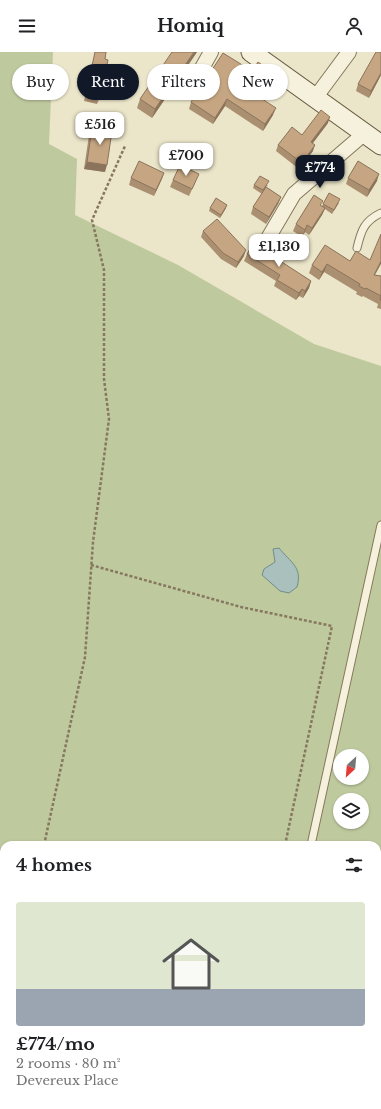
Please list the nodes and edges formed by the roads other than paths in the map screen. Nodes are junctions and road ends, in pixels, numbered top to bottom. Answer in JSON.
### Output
{"nodes":[{"id":1,"x":211,"y":52,"type":"edge"},
{"id":2,"x":251,"y":52,"type":"edge"},
{"id":3,"x":350,"y":52,"type":"edge"},
{"id":4,"x":204,"y":64,"type":"edge"},
{"id":5,"x":315,"y":98,"type":"junction"},
{"id":6,"x":366,"y":134,"type":"junction"},
{"id":7,"x":381,"y":145,"type":"edge"},
{"id":8,"x":381,"y":213,"type":"edge"},
{"id":9,"x":267,"y":240,"type":"dead end"},
{"id":10,"x":357,"y":248,"type":"dead end"},
{"id":11,"x":381,"y":524,"type":"edge"},
{"id":12,"x":312,"y":841,"type":"edge"}],
"edges":[{"from":1,"to":4,"type":"street"},
{"from":2,"to":5,"type":"main road"},
{"from":3,"to":5,"type":"street"},
{"from":5,"to":6,"type":"main road"},
{"from":6,"to":7,"type":"main road"},
{"from":6,"to":9,"type":"street"},
{"from":8,"to":10,"type":"lane"},
{"from":11,"to":12,"type":"lane"}]}
